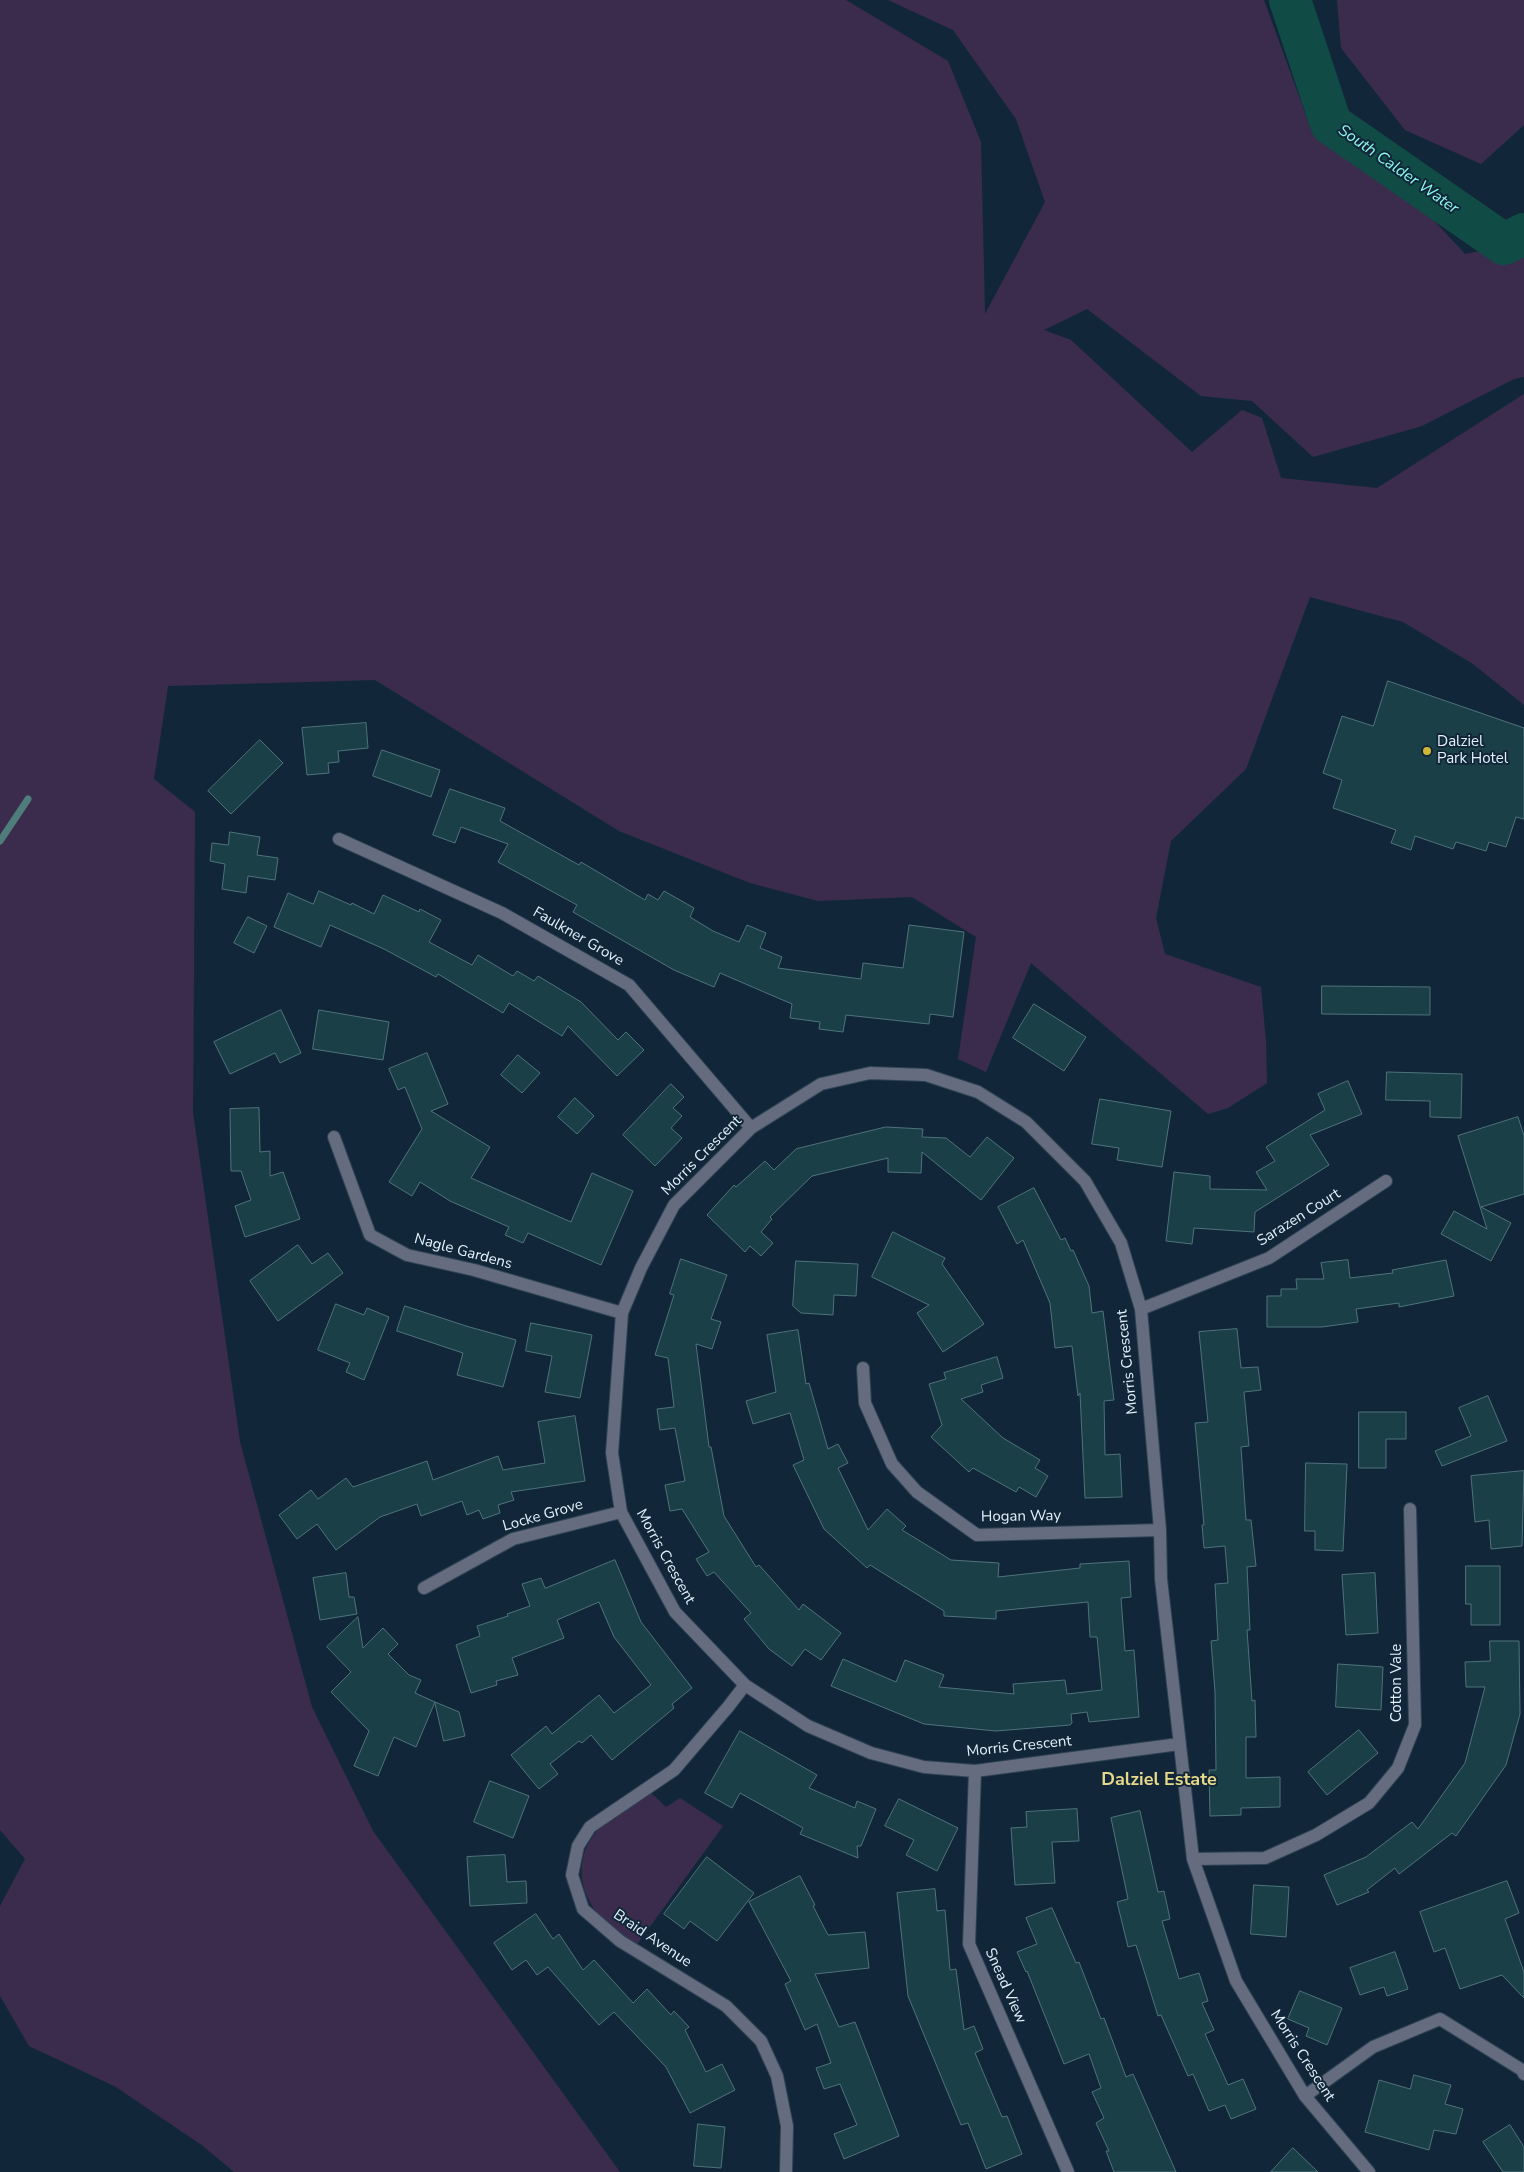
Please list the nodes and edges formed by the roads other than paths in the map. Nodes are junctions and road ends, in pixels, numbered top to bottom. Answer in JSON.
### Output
{"nodes":[{"id":1,"x":339,"y":839,"type":"dead end"},
{"id":2,"x":751,"y":1128,"type":"junction"},
{"id":3,"x":334,"y":1137,"type":"dead end"},
{"id":4,"x":1386,"y":1181,"type":"dead end"},
{"id":5,"x":1141,"y":1309,"type":"junction"},
{"id":6,"x":622,"y":1313,"type":"junction"},
{"id":7,"x":863,"y":1368,"type":"dead end"},
{"id":8,"x":1410,"y":1509,"type":"dead end"},
{"id":9,"x":621,"y":1512,"type":"junction"},
{"id":10,"x":1160,"y":1530,"type":"junction"},
{"id":11,"x":424,"y":1588,"type":"dead end"},
{"id":12,"x":745,"y":1685,"type":"junction"},
{"id":13,"x":1180,"y":1744,"type":"junction"},
{"id":14,"x":975,"y":1771,"type":"junction"},
{"id":15,"x":1193,"y":1858,"type":"junction"},
{"id":16,"x":1524,"y":2074,"type":"edge"},
{"id":17,"x":1305,"y":2096,"type":"junction"},
{"id":18,"x":786,"y":2172,"type":"edge"},
{"id":19,"x":1068,"y":2172,"type":"edge"},
{"id":20,"x":1369,"y":2172,"type":"edge"}],
"edges":[{"from":1,"to":2,"type":"street","name":"Faulkner Grove"},
{"from":2,"to":5,"type":"street","name":"Morris Crescent"},
{"from":2,"to":6,"type":"street","name":"Morris Crescent"},
{"from":3,"to":6,"type":"street","name":"Nagle Gardens"},
{"from":4,"to":5,"type":"street","name":"Sarazen Court"},
{"from":5,"to":10,"type":"street","name":"Morris Crescent"},
{"from":6,"to":9,"type":"street","name":"Morris Crescent"},
{"from":7,"to":10,"type":"street","name":"Hogan Way"},
{"from":8,"to":15,"type":"street","name":"Cotton Vale"},
{"from":9,"to":11,"type":"street","name":"Locke Grove"},
{"from":9,"to":12,"type":"street","name":"Morris Crescent"},
{"from":10,"to":13,"type":"street","name":"Morris Crescent"},
{"from":12,"to":14,"type":"street","name":"Morris Crescent"},
{"from":12,"to":18,"type":"street","name":"Braid Avenue"},
{"from":13,"to":14,"type":"street","name":"Morris Crescent"},
{"from":13,"to":15,"type":"street","name":"Morris Crescent"},
{"from":14,"to":19,"type":"street","name":"Snead View"},
{"from":15,"to":17,"type":"street","name":"Morris Crescent"},
{"from":16,"to":17,"type":"street"},
{"from":17,"to":20,"type":"street","name":"Morris Crescent"}]}
